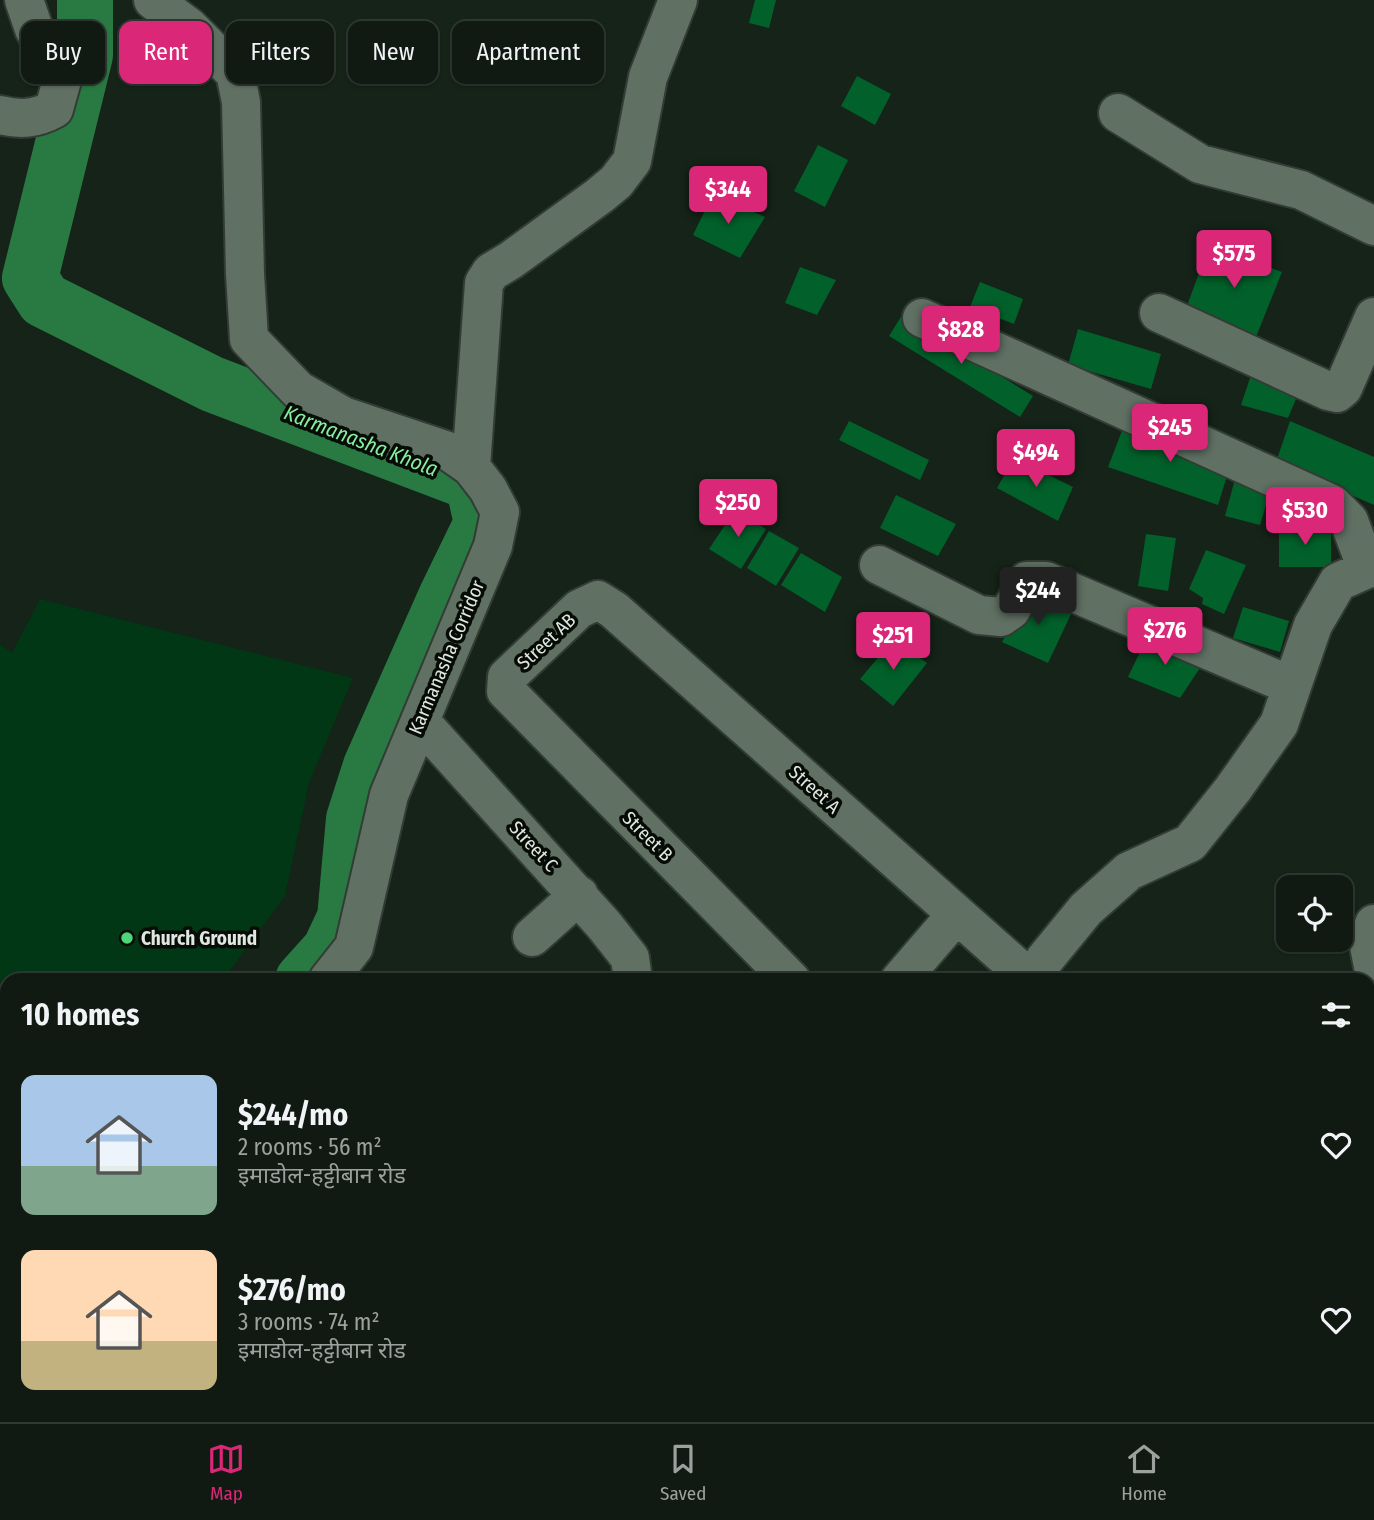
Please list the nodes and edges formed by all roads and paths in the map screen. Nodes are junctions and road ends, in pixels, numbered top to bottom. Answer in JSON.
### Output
{"nodes":[{"id":1,"x":24,"y":0,"type":"edge"},
{"id":2,"x":153,"y":0,"type":"edge"},
{"id":3,"x":678,"y":0,"type":"edge"},
{"id":4,"x":1118,"y":113,"type":"dead end"},
{"id":5,"x":0,"y":114,"type":"edge"},
{"id":6,"x":1374,"y":226,"type":"edge"},
{"id":7,"x":1159,"y":313,"type":"dead end"},
{"id":8,"x":1374,"y":317,"type":"edge"},
{"id":9,"x":922,"y":318,"type":"dead end"},
{"id":10,"x":471,"y":467,"type":"junction"},
{"id":11,"x":879,"y":565,"type":"dead end"},
{"id":12,"x":1370,"y":569,"type":"edge"},
{"id":13,"x":598,"y":600,"type":"joint"},
{"id":14,"x":1292,"y":686,"type":"junction"},
{"id":15,"x":506,"y":691,"type":"joint"},
{"id":16,"x":420,"y":721,"type":"junction"},
{"id":17,"x":579,"y":895,"type":"junction"},
{"id":18,"x":956,"y":915,"type":"junction"},
{"id":19,"x":1374,"y":924,"type":"edge"},
{"id":20,"x":532,"y":937,"type":"dead end"},
{"id":21,"x":1374,"y":971,"type":"edge"},
{"id":22,"x":333,"y":973,"type":"edge"},
{"id":23,"x":632,"y":973,"type":"edge"},
{"id":24,"x":784,"y":973,"type":"edge"},
{"id":25,"x":906,"y":973,"type":"edge"},
{"id":26,"x":1024,"y":973,"type":"edge"},
{"id":27,"x":1036,"y":973,"type":"edge"}],
"edges":[{"from":1,"to":5,"type":"street"},
{"from":2,"to":10,"type":"street","name":"Karmanasha Corridor"},
{"from":3,"to":10,"type":"street"},
{"from":4,"to":6,"type":"street"},
{"from":7,"to":8,"type":"street"},
{"from":9,"to":12,"type":"street"},
{"from":10,"to":16,"type":"street","name":"Karmanasha Corridor"},
{"from":11,"to":14,"type":"street"},
{"from":12,"to":14,"type":"street"},
{"from":13,"to":15,"type":"street","name":"Street AB"},
{"from":13,"to":18,"type":"street","name":"Street A"},
{"from":14,"to":27,"type":"street"},
{"from":15,"to":24,"type":"street","name":"Street B"},
{"from":16,"to":17,"type":"street","name":"Street C"},
{"from":16,"to":22,"type":"street","name":"Karmanasha Corridor"},
{"from":17,"to":20,"type":"street"},
{"from":17,"to":23,"type":"street","name":"Street C"},
{"from":18,"to":25,"type":"street"},
{"from":18,"to":26,"type":"street","name":"Street A"},
{"from":19,"to":21,"type":"street"}]}
